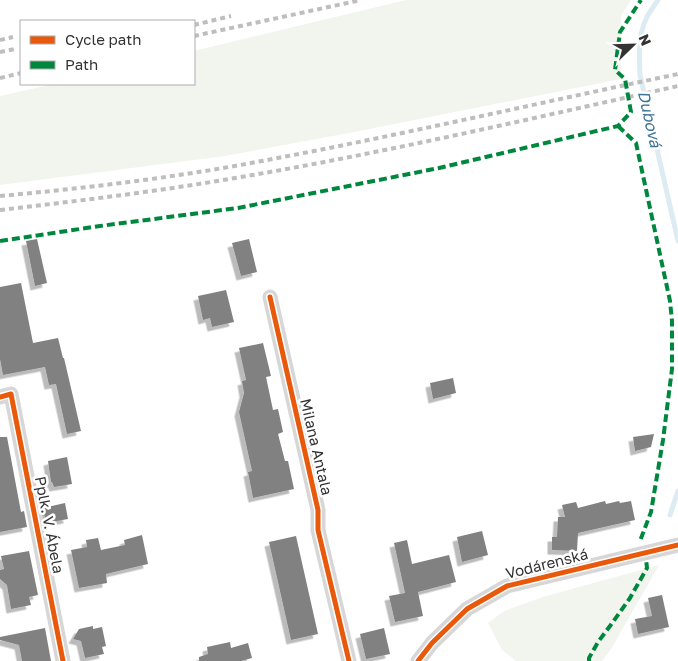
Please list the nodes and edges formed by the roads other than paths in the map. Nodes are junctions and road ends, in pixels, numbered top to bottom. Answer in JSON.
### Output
{"nodes":[{"id":1,"x":270,"y":297,"type":"dead end"},
{"id":2,"x":5,"y":395,"type":"edge"},
{"id":3,"x":678,"y":545,"type":"edge"},
{"id":4,"x":64,"y":661,"type":"edge"},
{"id":5,"x":348,"y":661,"type":"edge"},
{"id":6,"x":418,"y":661,"type":"edge"}],
"edges":[{"from":1,"to":5,"type":"street","name":"Milana Antala"},
{"from":2,"to":4,"type":"street","name":"Pplk. V. Ábela"},
{"from":3,"to":6,"type":"street","name":"Vodárenská"}]}
